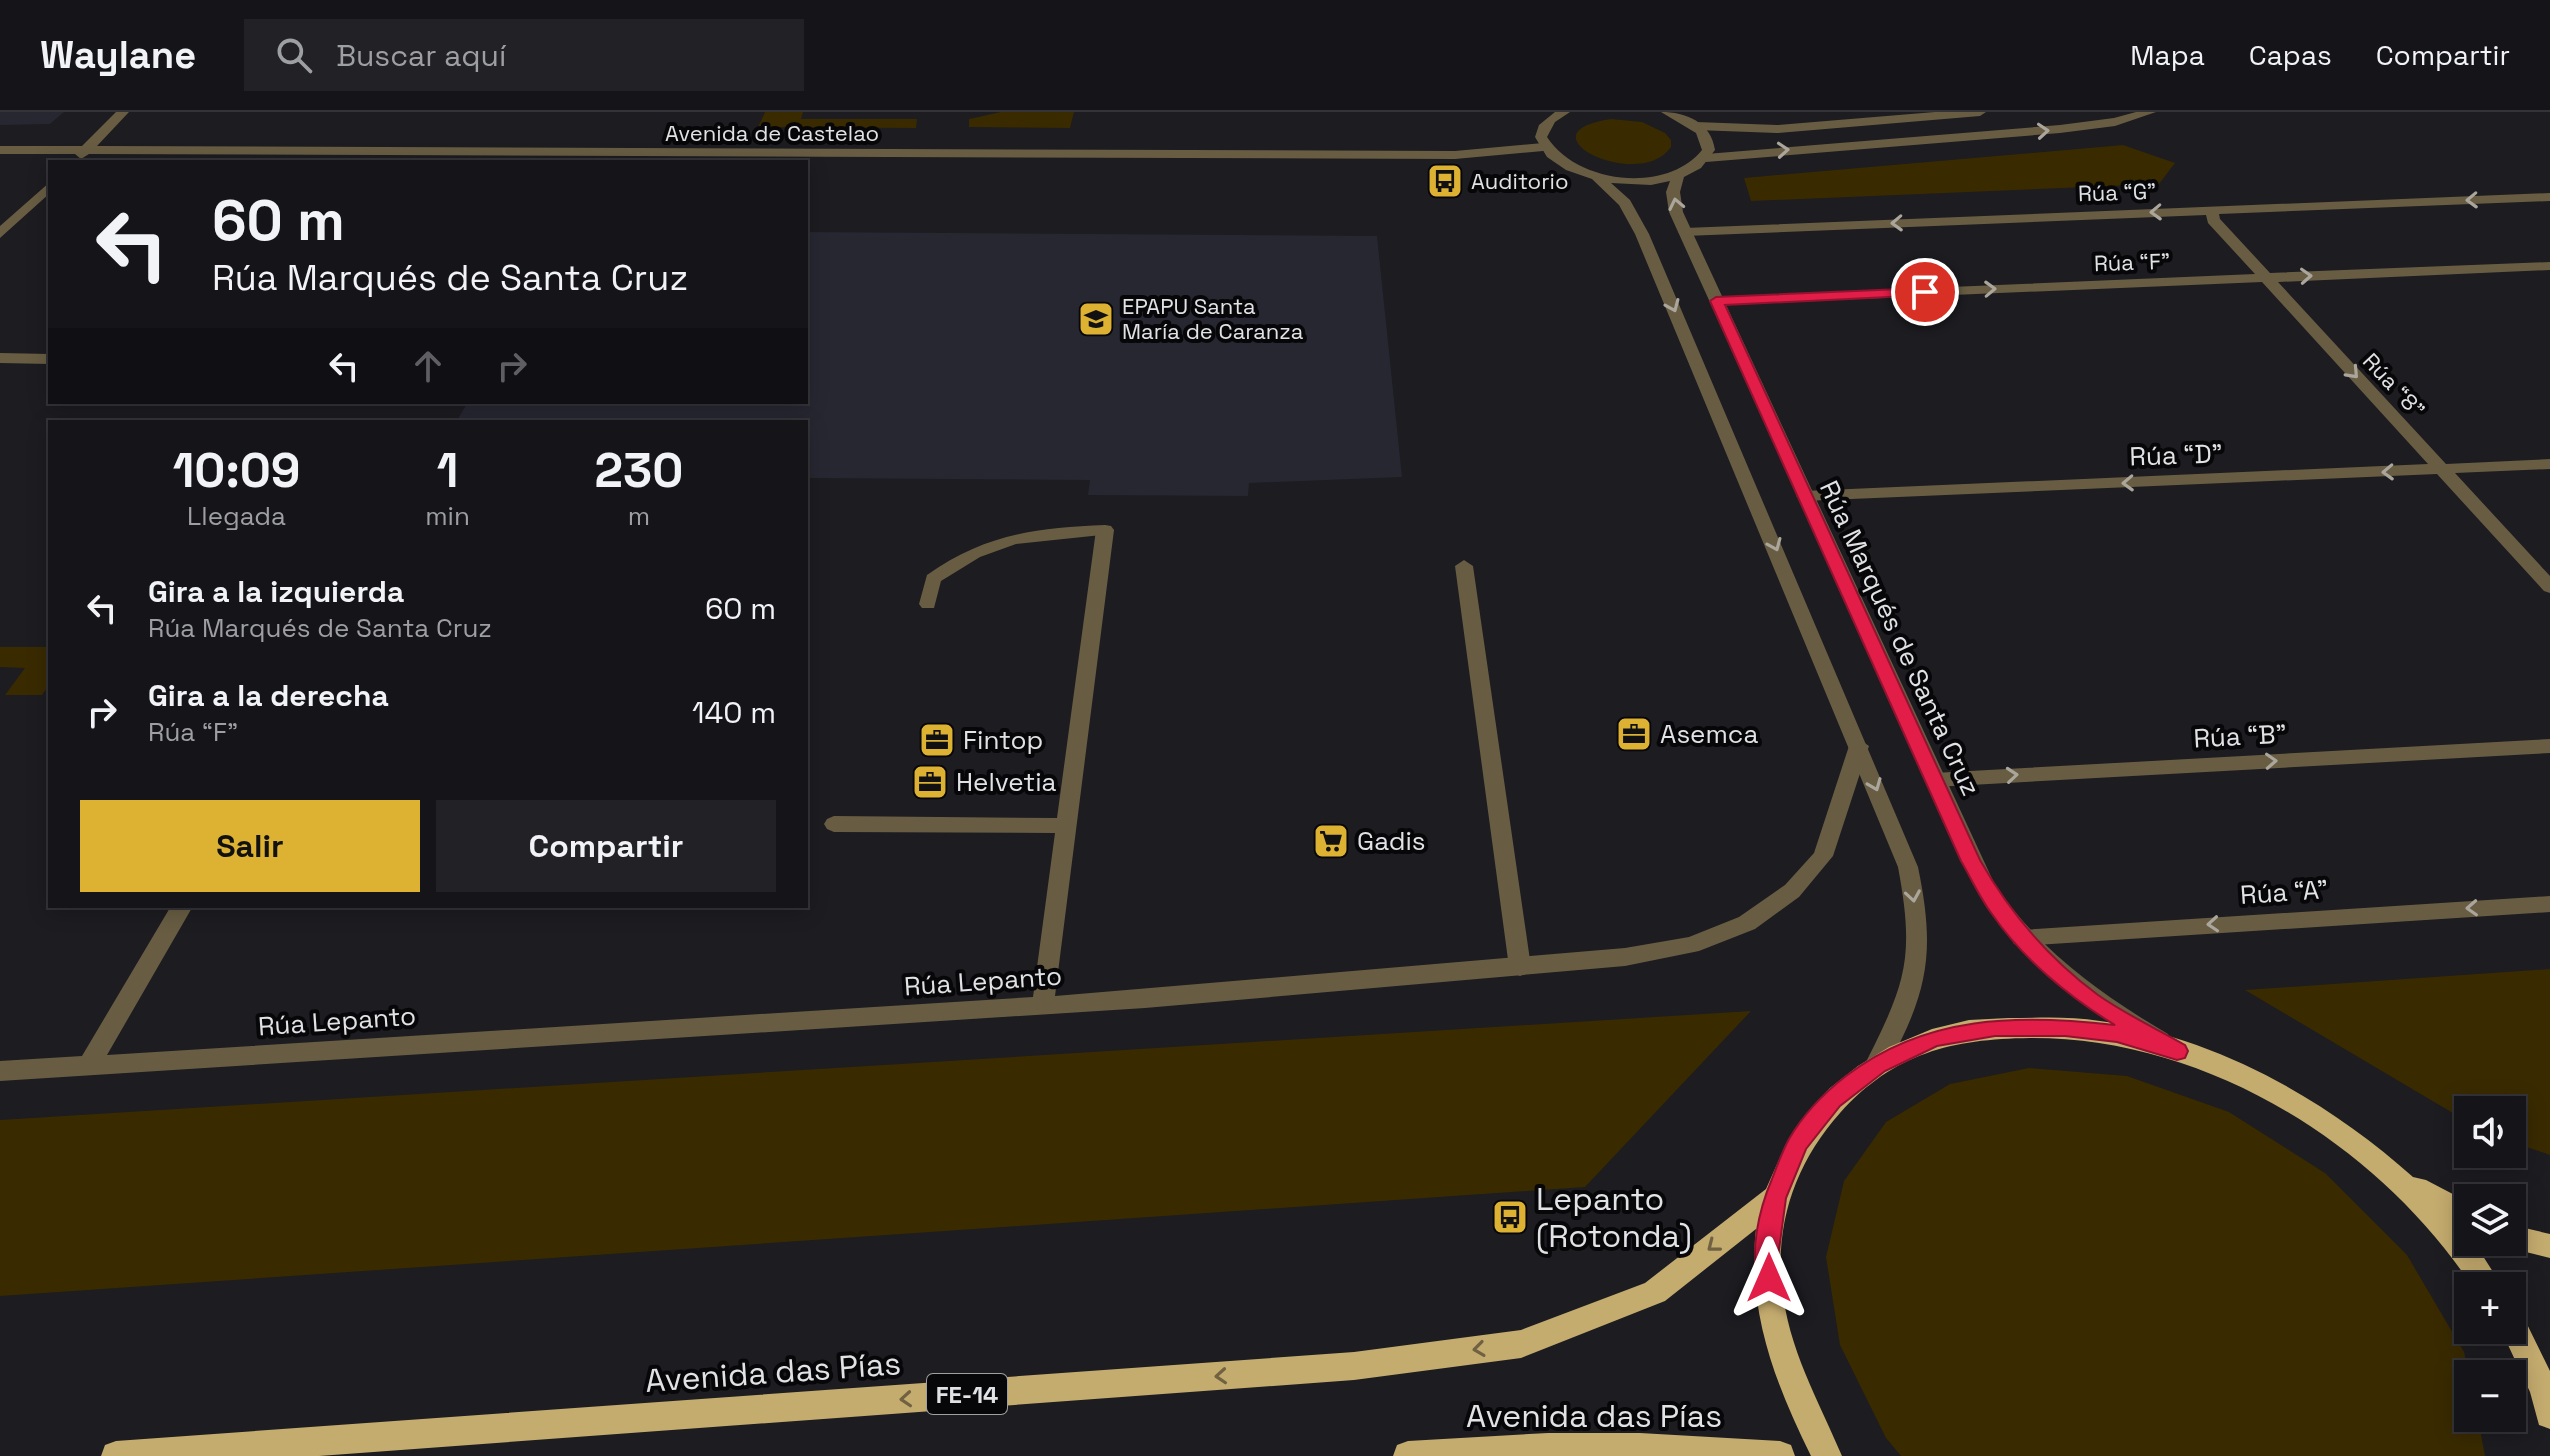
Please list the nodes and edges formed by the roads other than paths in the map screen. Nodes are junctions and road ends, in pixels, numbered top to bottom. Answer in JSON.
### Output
{"nodes":[{"id":1,"x":123,"y":112,"type":"edge"},
{"id":2,"x":1564,"y":112,"type":"edge"},
{"id":3,"x":1667,"y":112,"type":"edge"},
{"id":4,"x":1980,"y":112,"type":"edge"},
{"id":5,"x":2150,"y":112,"type":"edge"},
{"id":6,"x":1696,"y":126,"type":"junction"},
{"id":7,"x":1543,"y":147,"type":"junction"},
{"id":8,"x":0,"y":150,"type":"edge"},
{"id":9,"x":80,"y":157,"type":"edge"},
{"id":10,"x":575,"y":158,"type":"edge"},
{"id":11,"x":1706,"y":158,"type":"junction"},
{"id":12,"x":1678,"y":175,"type":"junction"},
{"id":13,"x":1596,"y":176,"type":"junction"},
{"id":14,"x":48,"y":188,"type":"edge"},
{"id":15,"x":2550,"y":197,"type":"edge"},
{"id":16,"x":2212,"y":210,"type":"junction"},
{"id":17,"x":1685,"y":232,"type":"junction"},
{"id":18,"x":0,"y":234,"type":"edge"},
{"id":19,"x":2550,"y":266,"type":"edge"},
{"id":20,"x":2265,"y":278,"type":"junction"},
{"id":21,"x":1716,"y":301,"type":"junction"},
{"id":22,"x":0,"y":358,"type":"edge"},
{"id":23,"x":48,"y":359,"type":"edge"},
{"id":24,"x":2550,"y":464,"type":"edge"},
{"id":25,"x":2442,"y":469,"type":"junction"},
{"id":26,"x":1804,"y":496,"type":"junction"},
{"id":27,"x":1464,"y":566,"type":"dead end"},
{"id":28,"x":2550,"y":587,"type":"edge"},
{"id":29,"x":928,"y":604,"type":"dead end"},
{"id":30,"x":1859,"y":746,"type":"junction"},
{"id":31,"x":2550,"y":746,"type":"edge"},
{"id":32,"x":1934,"y":780,"type":"junction"},
{"id":33,"x":834,"y":824,"type":"dead end"},
{"id":34,"x":1066,"y":826,"type":"junction"},
{"id":35,"x":2550,"y":904,"type":"edge"},
{"id":36,"x":181,"y":908,"type":"edge"},
{"id":37,"x":2022,"y":938,"type":"junction"},
{"id":38,"x":1520,"y":967,"type":"junction"},
{"id":39,"x":1043,"y":1005,"type":"junction"},
{"id":40,"x":2177,"y":1051,"type":"junction"},
{"id":41,"x":1877,"y":1064,"type":"junction"},
{"id":42,"x":89,"y":1065,"type":"junction"},
{"id":43,"x":0,"y":1071,"type":"edge"},
{"id":44,"x":2396,"y":1177,"type":"junction"},
{"id":45,"x":1775,"y":1198,"type":"junction"},
{"id":46,"x":2454,"y":1208,"type":"edge"},
{"id":47,"x":2526,"y":1240,"type":"edge"},
{"id":48,"x":2550,"y":1246,"type":"edge"},
{"id":49,"x":2478,"y":1272,"type":"edge"},
{"id":50,"x":2522,"y":1344,"type":"edge"},
{"id":51,"x":2550,"y":1415,"type":"edge"},
{"id":52,"x":116,"y":1456,"type":"edge"},
{"id":53,"x":1408,"y":1456,"type":"edge"},
{"id":54,"x":1780,"y":1456,"type":"edge"},
{"id":55,"x":1827,"y":1456,"type":"edge"}],
"edges":[{"from":1,"to":9,"type":"street"},
{"from":2,"to":7,"type":"street"},
{"from":3,"to":6,"type":"street"},
{"from":4,"to":6,"type":"street"},
{"from":11,"to":5,"type":"street","one_way":true},
{"from":6,"to":11,"type":"street"},
{"from":7,"to":10,"type":"street","name":"Avenida de Castelao"},
{"from":7,"to":13,"type":"street"},
{"from":8,"to":9,"type":"street","name":"Avenida de Castelao"},
{"from":9,"to":10,"type":"street","name":"Avenida de Castelao"},
{"from":11,"to":12,"type":"street"},
{"from":12,"to":13,"type":"street"},
{"from":17,"to":12,"type":"street","name":"Rúa Marqués de Santa Cruz","one_way":true},
{"from":13,"to":30,"type":"street","one_way":true},
{"from":14,"to":18,"type":"street"},
{"from":15,"to":16,"type":"street","name":"Rúa “G”","one_way":true},
{"from":16,"to":17,"type":"street","name":"Rúa “G”","one_way":true},
{"from":16,"to":20,"type":"street","name":"Rúa “8”"},
{"from":17,"to":21,"type":"street","name":"Rúa Marqués de Santa Cruz"},
{"from":20,"to":19,"type":"street","name":"Rúa “F”","one_way":true},
{"from":21,"to":20,"type":"street","name":"Rúa “F”","one_way":true},
{"from":20,"to":25,"type":"street","name":"Rúa “8”","one_way":true},
{"from":21,"to":26,"type":"street","name":"Rúa Marqués de Santa Cruz"},
{"from":22,"to":23,"type":"street"},
{"from":24,"to":25,"type":"street","name":"Rúa “D”"},
{"from":25,"to":26,"type":"street","name":"Rúa “D”","one_way":true},
{"from":25,"to":28,"type":"street","name":"Rúa “8”"},
{"from":26,"to":32,"type":"street","name":"Rúa Marqués de Santa Cruz"},
{"from":27,"to":38,"type":"street"},
{"from":29,"to":34,"type":"street"},
{"from":30,"to":38,"type":"street","name":"Rúa Lepanto"},
{"from":30,"to":41,"type":"street","one_way":true},
{"from":32,"to":31,"type":"street","name":"Rúa “B”","one_way":true},
{"from":32,"to":37,"type":"street","name":"Rúa Marqués de Santa Cruz"},
{"from":33,"to":34,"type":"street"},
{"from":34,"to":39,"type":"street"},
{"from":35,"to":37,"type":"street","name":"Rúa “A”","one_way":true},
{"from":36,"to":42,"type":"street"},
{"from":37,"to":40,"type":"street","name":"Rúa Marqués de Santa Cruz"},
{"from":38,"to":39,"type":"street","name":"Rúa Lepanto"},
{"from":39,"to":42,"type":"street","name":"Rúa Lepanto"},
{"from":40,"to":41,"type":"highway"},
{"from":40,"to":44,"type":"highway"},
{"from":41,"to":45,"type":"highway"},
{"from":42,"to":43,"type":"street","name":"Rúa Lepanto"},
{"from":44,"to":46,"type":"highway"},
{"from":44,"to":49,"type":"highway"},
{"from":45,"to":52,"type":"highway","name":"Avenida das Pías","number":"FE-14","one_way":true},
{"from":45,"to":55,"type":"highway"},
{"from":47,"to":48,"type":"highway"},
{"from":50,"to":51,"type":"highway"},
{"from":53,"to":54,"type":"highway","name":"Avenida das Pías"}]}
